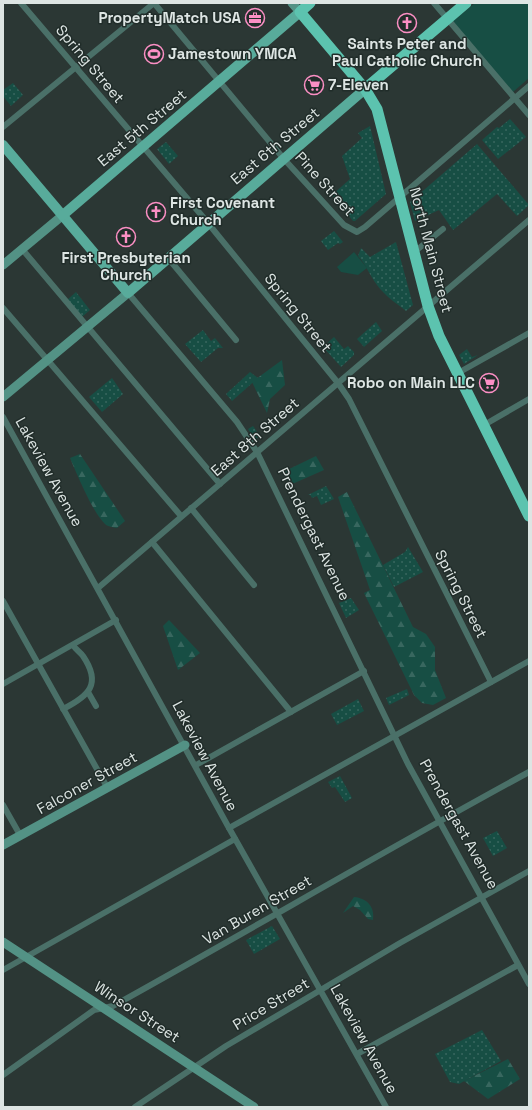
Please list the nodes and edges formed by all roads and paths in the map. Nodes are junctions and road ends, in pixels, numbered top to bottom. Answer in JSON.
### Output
{"nodes":[{"id":1,"x":21,"y":3,"type":"edge"},
{"id":2,"x":154,"y":3,"type":"edge"},
{"id":3,"x":292,"y":3,"type":"edge"},
{"id":4,"x":310,"y":3,"type":"edge"},
{"id":5,"x":434,"y":3,"type":"edge"},
{"id":6,"x":466,"y":3,"type":"edge"},
{"id":7,"x":300,"y":12,"type":"junction"},
{"id":8,"x":448,"y":18,"type":"junction"},
{"id":9,"x":75,"y":67,"type":"junction"},
{"id":10,"x":376,"y":79,"type":"junction"},
{"id":11,"x":220,"y":82,"type":"junction"},
{"id":12,"x":529,"y":86,"type":"edge"},
{"id":13,"x":365,"y":89,"type":"junction"},
{"id":14,"x":514,"y":98,"type":"junction"},
{"id":15,"x":529,"y":116,"type":"edge"},
{"id":16,"x":381,"y":122,"type":"junction"},
{"id":17,"x":3,"y":127,"type":"edge"},
{"id":18,"x":3,"y":144,"type":"edge"},
{"id":19,"x":143,"y":146,"type":"junction"},
{"id":20,"x":284,"y":159,"type":"junction"},
{"id":21,"x":400,"y":196,"type":"junction"},
{"id":22,"x":63,"y":215,"type":"junction"},
{"id":23,"x":529,"y":220,"type":"edge"},
{"id":24,"x":208,"y":223,"type":"junction"},
{"id":25,"x":443,"y":229,"type":"dead end"},
{"id":26,"x":22,"y":249,"type":"junction"},
{"id":27,"x":414,"y":252,"type":"junction"},
{"id":28,"x":168,"y":258,"type":"junction"},
{"id":29,"x":3,"y":265,"type":"edge"},
{"id":30,"x":128,"y":293,"type":"junction"},
{"id":31,"x":428,"y":306,"type":"junction"},
{"id":32,"x":3,"y":308,"type":"edge"},
{"id":33,"x":87,"y":327,"type":"junction"},
{"id":34,"x":529,"y":333,"type":"edge"},
{"id":35,"x":236,"y":340,"type":"dead end"},
{"id":36,"x":47,"y":360,"type":"junction"},
{"id":37,"x":458,"y":373,"type":"junction"},
{"id":38,"x":338,"y":383,"type":"junction"},
{"id":39,"x":3,"y":397,"type":"edge"},
{"id":40,"x":529,"y":399,"type":"edge"},
{"id":41,"x":3,"y":417,"type":"edge"},
{"id":42,"x":484,"y":425,"type":"junction"},
{"id":43,"x":257,"y":452,"type":"junction"},
{"id":44,"x":220,"y":484,"type":"junction"},
{"id":45,"x":526,"y":503,"type":"edge"},
{"id":46,"x":191,"y":508,"type":"junction"},
{"id":47,"x":182,"y":516,"type":"junction"},
{"id":48,"x":529,"y":516,"type":"edge"},
{"id":49,"x":152,"y":542,"type":"junction"},
{"id":50,"x":254,"y":585,"type":"dead end"},
{"id":51,"x":98,"y":588,"type":"junction"},
{"id":52,"x":3,"y":601,"type":"edge"},
{"id":53,"x":116,"y":620,"type":"junction"},
{"id":54,"x":73,"y":644,"type":"junction"},
{"id":55,"x":529,"y":661,"type":"edge"},
{"id":56,"x":38,"y":664,"type":"junction"},
{"id":57,"x":364,"y":671,"type":"junction"},
{"id":58,"x":491,"y":682,"type":"junction"},
{"id":59,"x":3,"y":684,"type":"edge"},
{"id":60,"x":88,"y":692,"type":"junction"},
{"id":61,"x":96,"y":706,"type":"dead end"},
{"id":62,"x":63,"y":709,"type":"junction"},
{"id":63,"x":291,"y":713,"type":"junction"},
{"id":64,"x":394,"y":735,"type":"junction"},
{"id":65,"x":185,"y":745,"type":"junction"},
{"id":66,"x":196,"y":765,"type":"junction"},
{"id":67,"x":529,"y":772,"type":"edge"},
{"id":68,"x":107,"y":787,"type":"junction"},
{"id":69,"x":3,"y":805,"type":"edge"},
{"id":70,"x":440,"y":821,"type":"junction"},
{"id":71,"x":229,"y":828,"type":"junction"},
{"id":72,"x":20,"y":835,"type":"junction"},
{"id":73,"x":235,"y":839,"type":"junction"},
{"id":74,"x":3,"y":845,"type":"edge"},
{"id":75,"x":529,"y":871,"type":"edge"},
{"id":76,"x":482,"y":897,"type":"junction"},
{"id":77,"x":278,"y":914,"type":"junction"},
{"id":78,"x":3,"y":942,"type":"edge"},
{"id":79,"x":25,"y":956,"type":"junction"},
{"id":80,"x":518,"y":965,"type":"junction"},
{"id":81,"x":3,"y":970,"type":"edge"},
{"id":82,"x":529,"y":984,"type":"edge"},
{"id":83,"x":321,"y":989,"type":"junction"},
{"id":84,"x":105,"y":1008,"type":"junction"},
{"id":85,"x":358,"y":1054,"type":"junction"},
{"id":86,"x":194,"y":1067,"type":"junction"},
{"id":87,"x":3,"y":1075,"type":"edge"},
{"id":88,"x":135,"y":1107,"type":"edge"},
{"id":89,"x":254,"y":1107,"type":"edge"},
{"id":90,"x":386,"y":1107,"type":"edge"}],
"edges":[{"from":1,"to":9,"type":"street","name":"Spring Street"},
{"from":2,"to":9,"type":"street"},
{"from":2,"to":11,"type":"street","name":"Pine Street"},
{"from":3,"to":7,"type":"street","name":"North Main Street"},
{"from":4,"to":7,"type":"highway"},
{"from":5,"to":8,"type":"street"},
{"from":6,"to":8,"type":"highway"},
{"from":7,"to":11,"type":"main road","name":"East 5th Street"},
{"from":7,"to":13,"type":"highway","name":"North Main Street"},
{"from":8,"to":10,"type":"highway"},
{"from":8,"to":14,"type":"street"},
{"from":9,"to":17,"type":"street"},
{"from":9,"to":19,"type":"street","name":"Spring Street"},
{"from":10,"to":13,"type":"highway"},
{"from":10,"to":16,"type":"highway"},
{"from":11,"to":19,"type":"main road","name":"East 5th Street"},
{"from":11,"to":20,"type":"street","name":"Pine Street"},
{"from":12,"to":14,"type":"street"},
{"from":13,"to":16,"type":"highway","name":"North Main Street"},
{"from":13,"to":20,"type":"main road","name":"East 6th Street"},
{"from":14,"to":15,"type":"street"},
{"from":14,"to":21,"type":"street"},
{"from":16,"to":21,"type":"highway","name":"North Main Street"},
{"from":18,"to":22,"type":"main road","name":"Prendergast Avenue"},
{"from":19,"to":22,"type":"main road","name":"East 5th Street"},
{"from":19,"to":24,"type":"street","name":"Spring Street"},
{"from":20,"to":21,"type":"street","name":"Pine Street"},
{"from":20,"to":24,"type":"main road","name":"East 6th Street"},
{"from":21,"to":27,"type":"highway","name":"North Main Street"},
{"from":22,"to":26,"type":"street","name":"East 5th Street"},
{"from":22,"to":30,"type":"main road","name":"Prendergast Avenue"},
{"from":23,"to":31,"type":"street","name":"East 8th Street"},
{"from":24,"to":28,"type":"main road","name":"East 6th Street"},
{"from":24,"to":38,"type":"street","name":"Spring Street"},
{"from":25,"to":27,"type":"street"},
{"from":26,"to":29,"type":"street","name":"East 5th Street"},
{"from":26,"to":33,"type":"street"},
{"from":27,"to":31,"type":"highway","name":"North Main Street"},
{"from":28,"to":30,"type":"main road","name":"East 6th Street"},
{"from":28,"to":35,"type":"street"},
{"from":30,"to":33,"type":"street","name":"East 6th Street"},
{"from":30,"to":43,"type":"street","name":"Prendergast Avenue"},
{"from":31,"to":37,"type":"highway","name":"North Main Street"},
{"from":31,"to":38,"type":"street","name":"East 8th Street"},
{"from":32,"to":36,"type":"street"},
{"from":33,"to":36,"type":"street","name":"East 6th Street"},
{"from":33,"to":44,"type":"street"},
{"from":34,"to":37,"type":"street"},
{"from":36,"to":39,"type":"street","name":"East 6th Street"},
{"from":36,"to":47,"type":"street"},
{"from":37,"to":42,"type":"highway","name":"North Main Street"},
{"from":38,"to":43,"type":"street","name":"East 8th Street"},
{"from":38,"to":58,"type":"street","name":"Spring Street"},
{"from":40,"to":42,"type":"street"},
{"from":41,"to":51,"type":"street","name":"Lakeview Avenue"},
{"from":42,"to":45,"type":"highway","name":"North Main Street"},
{"from":43,"to":44,"type":"street","name":"East 8th Street"},
{"from":43,"to":57,"type":"street","name":"Prendergast Avenue"},
{"from":44,"to":46,"type":"street","name":"East 8th Street"},
{"from":45,"to":48,"type":"highway","name":"North Main Street"},
{"from":46,"to":47,"type":"street","name":"East 8th Street"},
{"from":46,"to":50,"type":"street"},
{"from":47,"to":49,"type":"street","name":"East 8th Street"},
{"from":49,"to":51,"type":"street","name":"East 8th Street"},
{"from":49,"to":63,"type":"street"},
{"from":51,"to":53,"type":"street","name":"Lakeview Avenue"},
{"from":52,"to":56,"type":"street"},
{"from":53,"to":54,"type":"street"},
{"from":53,"to":65,"type":"street","name":"Lakeview Avenue"},
{"from":54,"to":56,"type":"street"},
{"from":54,"to":60,"type":"street"},
{"from":55,"to":58,"type":"street"},
{"from":56,"to":59,"type":"street"},
{"from":56,"to":62,"type":"street"},
{"from":57,"to":63,"type":"street"},
{"from":57,"to":64,"type":"street","name":"Prendergast Avenue"},
{"from":58,"to":64,"type":"street"},
{"from":60,"to":61,"type":"street"},
{"from":60,"to":62,"type":"street"},
{"from":62,"to":68,"type":"street"},
{"from":63,"to":66,"type":"street"},
{"from":64,"to":70,"type":"street","name":"Prendergast Avenue"},
{"from":64,"to":71,"type":"street"},
{"from":65,"to":66,"type":"street","name":"Lakeview Avenue"},
{"from":65,"to":68,"type":"street","name":"Falconer Street"},
{"from":66,"to":71,"type":"street","name":"Lakeview Avenue"},
{"from":67,"to":70,"type":"street","name":"Van Buren Street"},
{"from":68,"to":72,"type":"street","name":"Falconer Street"},
{"from":69,"to":72,"type":"street"},
{"from":70,"to":76,"type":"street","name":"Prendergast Avenue"},
{"from":70,"to":77,"type":"street","name":"Van Buren Street"},
{"from":71,"to":73,"type":"street","name":"Lakeview Avenue"},
{"from":72,"to":74,"type":"street","name":"Falconer Street"},
{"from":73,"to":77,"type":"street","name":"Lakeview Avenue"},
{"from":73,"to":79,"type":"street"},
{"from":75,"to":76,"type":"street","name":"Price Street"},
{"from":76,"to":80,"type":"street","name":"Prendergast Avenue"},
{"from":76,"to":83,"type":"street","name":"Price Street"},
{"from":77,"to":83,"type":"street","name":"Lakeview Avenue"},
{"from":77,"to":84,"type":"street","name":"Van Buren Street"},
{"from":78,"to":79,"type":"street","name":"Winsor Street"},
{"from":79,"to":81,"type":"street"},
{"from":79,"to":84,"type":"street","name":"Winsor Street"},
{"from":80,"to":82,"type":"street","name":"Prendergast Avenue"},
{"from":80,"to":85,"type":"street"},
{"from":83,"to":85,"type":"street","name":"Lakeview Avenue"},
{"from":83,"to":86,"type":"street","name":"Price Street"},
{"from":84,"to":86,"type":"street","name":"Winsor Street"},
{"from":84,"to":87,"type":"street","name":"Van Buren Street"},
{"from":85,"to":90,"type":"street","name":"Lakeview Avenue"},
{"from":86,"to":88,"type":"street","name":"Price Street"},
{"from":86,"to":89,"type":"street","name":"Winsor Street"}]}
